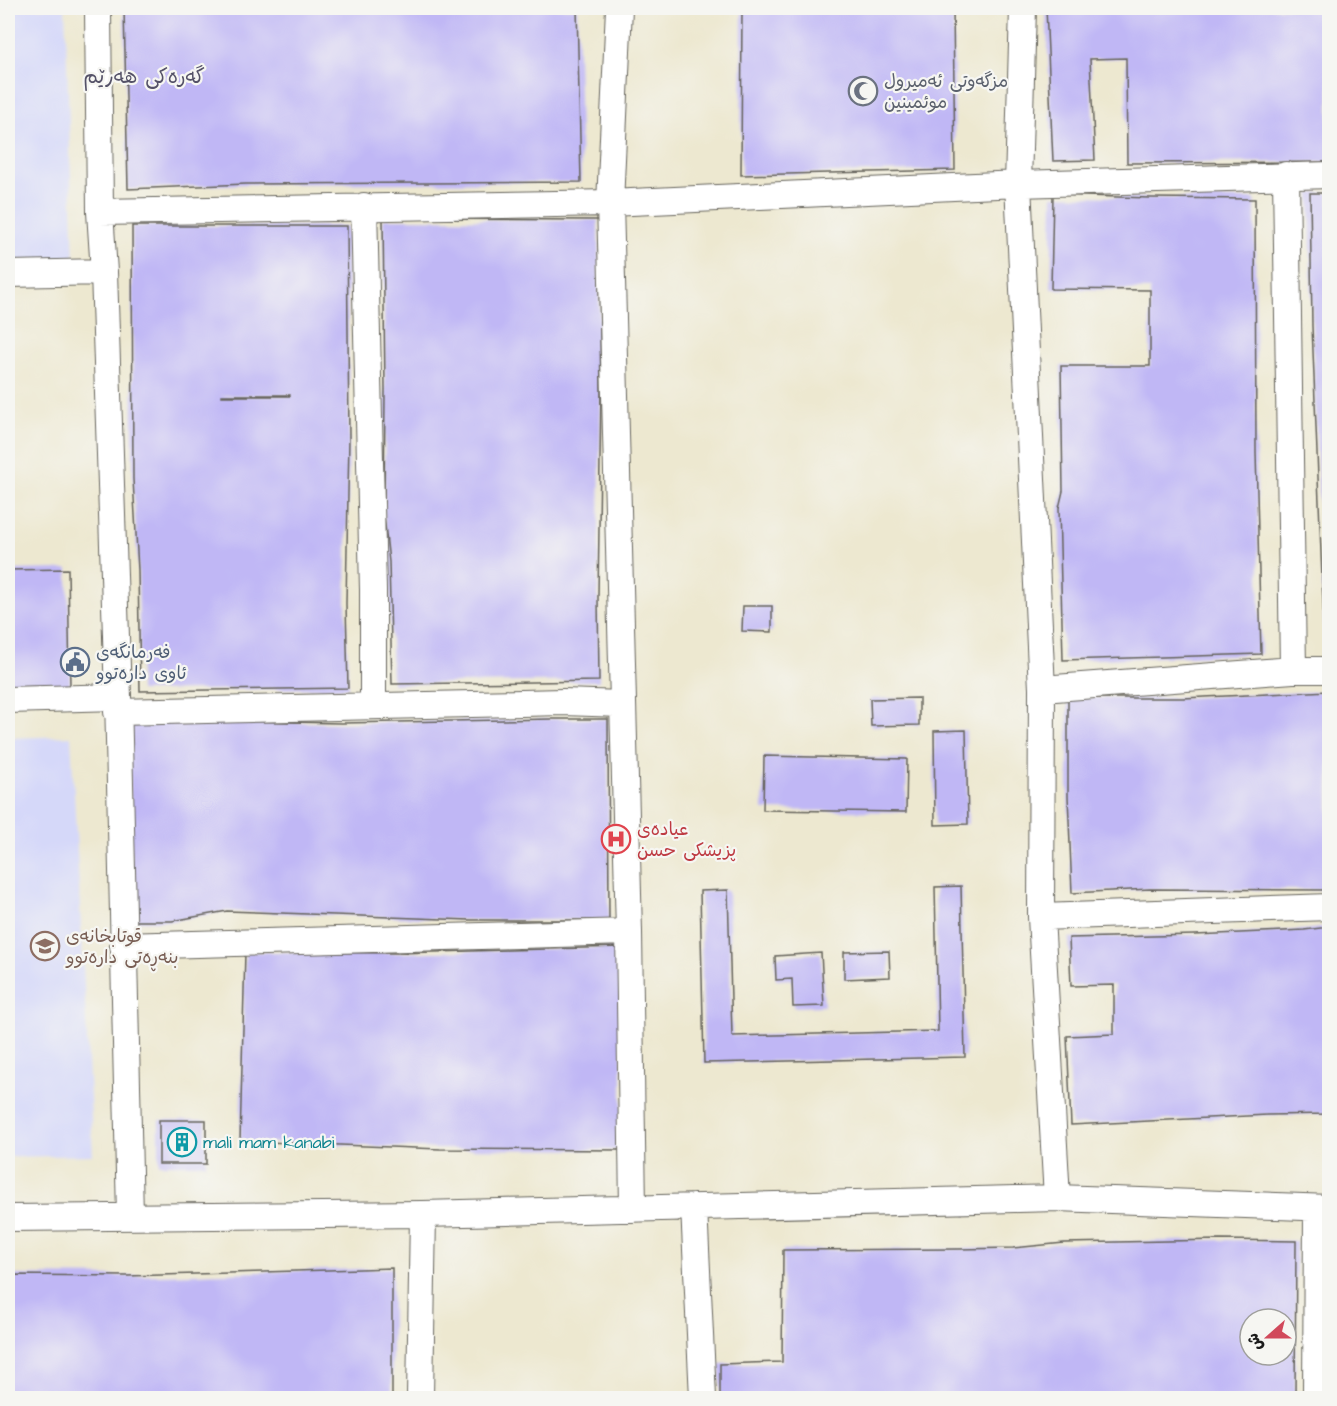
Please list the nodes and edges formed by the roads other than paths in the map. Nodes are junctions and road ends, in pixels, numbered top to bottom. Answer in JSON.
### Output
{"nodes":[{"id":1,"x":98,"y":8,"type":"edge"},
{"id":2,"x":620,"y":8,"type":"edge"},
{"id":3,"x":1023,"y":8,"type":"edge"},
{"id":4,"x":1286,"y":175,"type":"junction"},
{"id":5,"x":1329,"y":175,"type":"edge"},
{"id":6,"x":1018,"y":184,"type":"junction"},
{"id":7,"x":610,"y":203,"type":"junction"},
{"id":8,"x":364,"y":206,"type":"junction"},
{"id":9,"x":100,"y":212,"type":"junction"},
{"id":10,"x":104,"y":272,"type":"junction"},
{"id":11,"x":8,"y":274,"type":"edge"},
{"id":12,"x":1293,"y":670,"type":"junction"},
{"id":13,"x":1329,"y":670,"type":"edge"},
{"id":14,"x":1042,"y":689,"type":"junction"},
{"id":15,"x":8,"y":700,"type":"edge"},
{"id":16,"x":117,"y":704,"type":"junction"},
{"id":17,"x":622,"y":704,"type":"junction"},
{"id":18,"x":373,"y":706,"type":"junction"},
{"id":19,"x":1329,"y":908,"type":"edge"},
{"id":20,"x":1041,"y":917,"type":"junction"},
{"id":21,"x":629,"y":932,"type":"junction"},
{"id":22,"x":123,"y":946,"type":"junction"},
{"id":23,"x":1057,"y":1198,"type":"junction"},
{"id":24,"x":694,"y":1207,"type":"junction"},
{"id":25,"x":1323,"y":1208,"type":"edge"},
{"id":26,"x":633,"y":1209,"type":"junction"},
{"id":27,"x":423,"y":1214,"type":"junction"},
{"id":28,"x":130,"y":1216,"type":"junction"},
{"id":29,"x":8,"y":1218,"type":"edge"},
{"id":30,"x":420,"y":1398,"type":"edge"},
{"id":31,"x":703,"y":1398,"type":"edge"},
{"id":32,"x":1316,"y":1398,"type":"edge"}],
"edges":[{"from":1,"to":9,"type":"street"},
{"from":2,"to":7,"type":"street"},
{"from":3,"to":6,"type":"street"},
{"from":4,"to":5,"type":"street"},
{"from":4,"to":6,"type":"street"},
{"from":4,"to":12,"type":"street"},
{"from":6,"to":7,"type":"street"},
{"from":6,"to":14,"type":"street"},
{"from":7,"to":8,"type":"street"},
{"from":7,"to":17,"type":"street"},
{"from":8,"to":9,"type":"street"},
{"from":8,"to":18,"type":"street"},
{"from":9,"to":10,"type":"street"},
{"from":10,"to":11,"type":"street"},
{"from":10,"to":16,"type":"street"},
{"from":12,"to":13,"type":"street"},
{"from":12,"to":14,"type":"street"},
{"from":14,"to":20,"type":"street"},
{"from":15,"to":16,"type":"street"},
{"from":16,"to":18,"type":"street"},
{"from":16,"to":22,"type":"street"},
{"from":17,"to":18,"type":"street"},
{"from":17,"to":21,"type":"street"},
{"from":19,"to":20,"type":"street"},
{"from":20,"to":23,"type":"street"},
{"from":21,"to":22,"type":"street"},
{"from":21,"to":26,"type":"street"},
{"from":22,"to":28,"type":"street"},
{"from":23,"to":24,"type":"street"},
{"from":23,"to":25,"type":"street"},
{"from":24,"to":26,"type":"street"},
{"from":24,"to":31,"type":"street"},
{"from":25,"to":32,"type":"street"},
{"from":26,"to":27,"type":"street"},
{"from":27,"to":28,"type":"street"},
{"from":27,"to":30,"type":"street"},
{"from":28,"to":29,"type":"street"}]}
